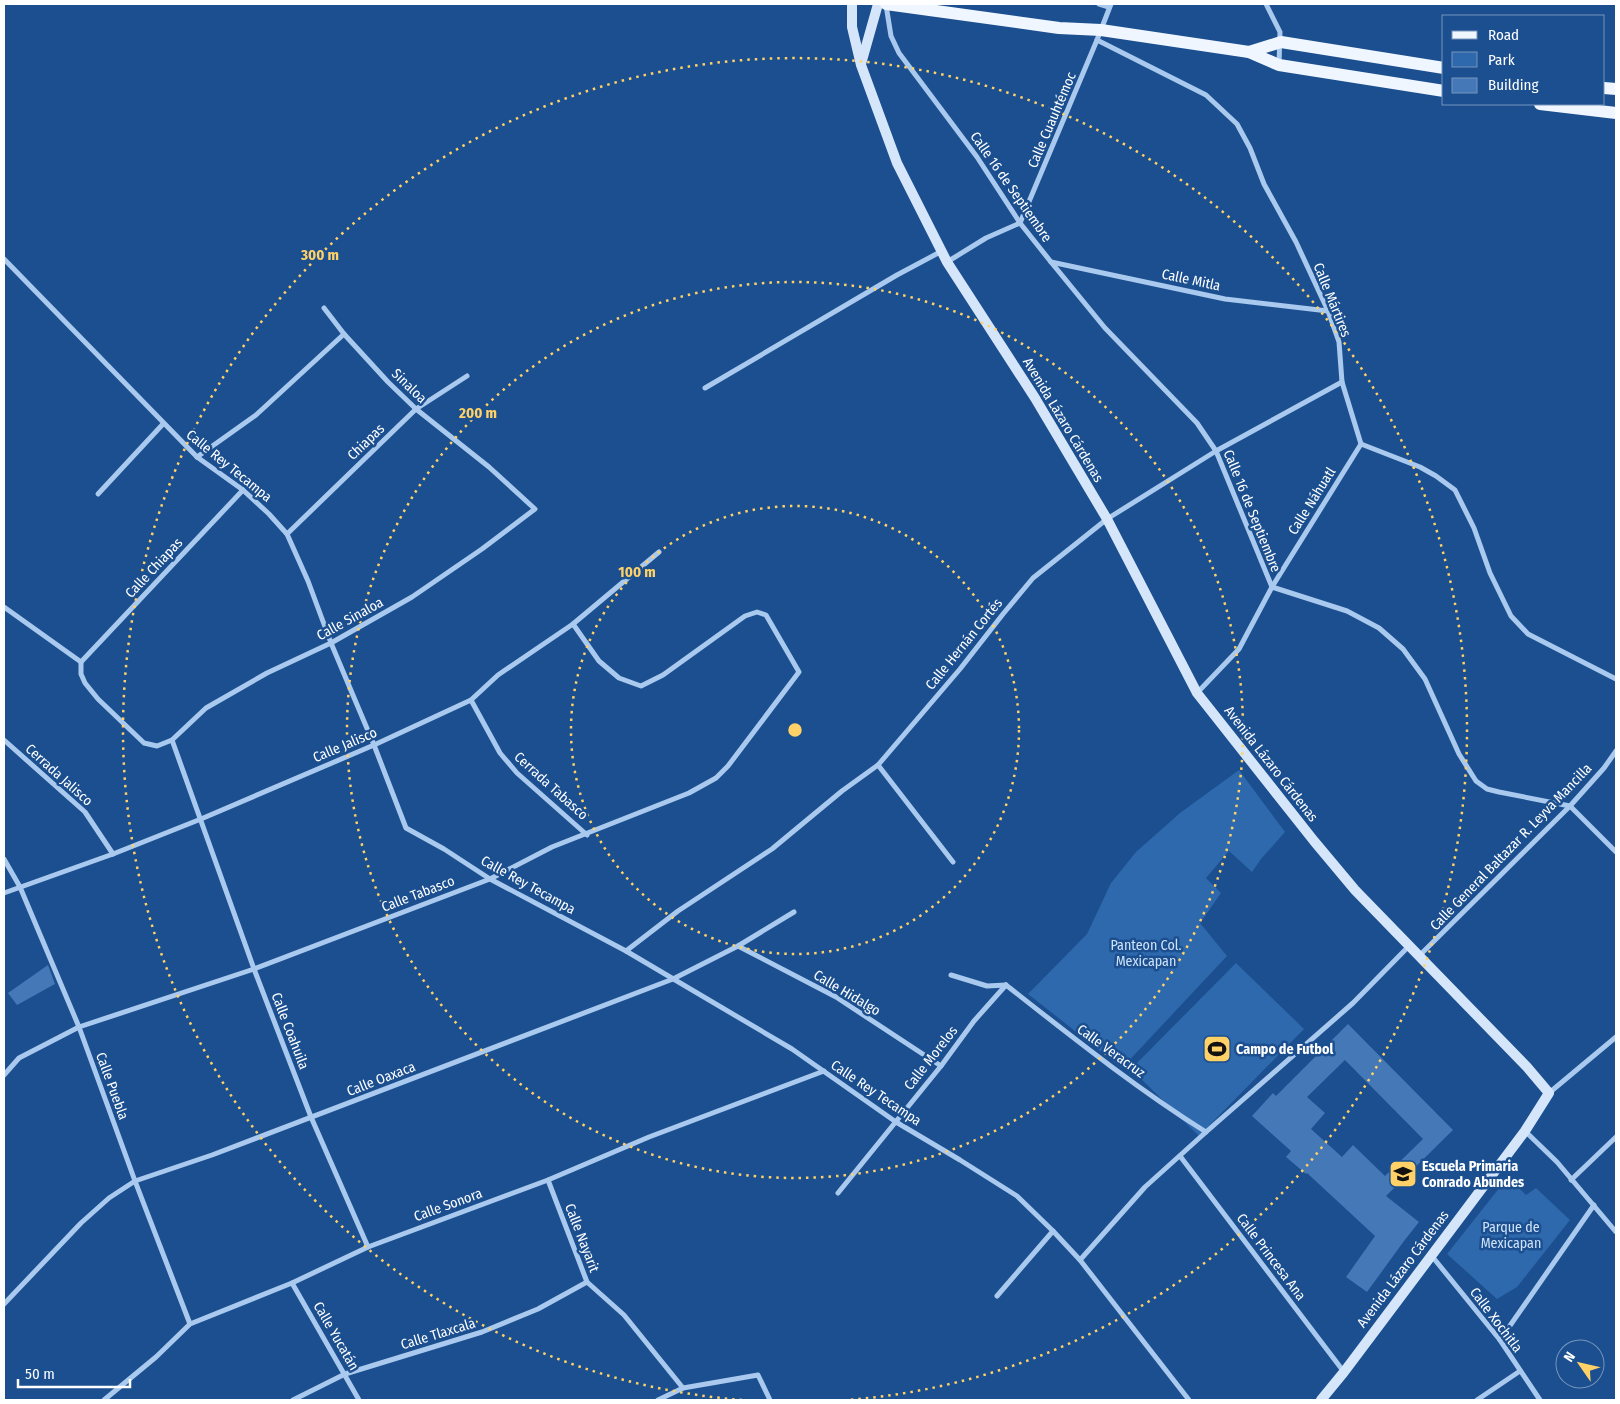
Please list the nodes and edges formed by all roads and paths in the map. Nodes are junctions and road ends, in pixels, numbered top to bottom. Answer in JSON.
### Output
{"nodes":[{"id":1,"x":852,"y":4,"type":"edge"},
{"id":2,"x":878,"y":4,"type":"edge"},
{"id":3,"x":886,"y":4,"type":"edge"},
{"id":4,"x":1099,"y":4,"type":"edge"},
{"id":5,"x":1266,"y":4,"type":"edge"},
{"id":6,"x":1110,"y":5,"type":"edge"},
{"id":7,"x":1099,"y":35,"type":"junction"},
{"id":8,"x":1281,"y":42,"type":"junction"},
{"id":9,"x":1249,"y":52,"type":"junction"},
{"id":10,"x":1279,"y":64,"type":"junction"},
{"id":11,"x":861,"y":65,"type":"junction"},
{"id":12,"x":1442,"y":68,"type":"edge"},
{"id":13,"x":1442,"y":91,"type":"edge"},
{"id":14,"x":1548,"y":105,"type":"edge"},
{"id":15,"x":1616,"y":113,"type":"edge"},
{"id":16,"x":1020,"y":224,"type":"junction"},
{"id":17,"x":942,"y":251,"type":"junction"},
{"id":18,"x":4,"y":259,"type":"edge"},
{"id":19,"x":947,"y":262,"type":"junction"},
{"id":20,"x":1051,"y":262,"type":"junction"},
{"id":21,"x":324,"y":308,"type":"dead end"},
{"id":22,"x":1328,"y":311,"type":"junction"},
{"id":23,"x":344,"y":334,"type":"junction"},
{"id":24,"x":467,"y":376,"type":"dead end"},
{"id":25,"x":1342,"y":382,"type":"junction"},
{"id":26,"x":705,"y":388,"type":"dead end"},
{"id":27,"x":416,"y":409,"type":"junction"},
{"id":28,"x":163,"y":424,"type":"junction"},
{"id":29,"x":1361,"y":444,"type":"junction"},
{"id":30,"x":1216,"y":451,"type":"junction"},
{"id":31,"x":197,"y":457,"type":"junction"},
{"id":32,"x":243,"y":490,"type":"junction"},
{"id":33,"x":98,"y":494,"type":"dead end"},
{"id":34,"x":535,"y":509,"type":"joint"},
{"id":35,"x":1107,"y":519,"type":"junction"},
{"id":36,"x":287,"y":534,"type":"junction"},
{"id":37,"x":659,"y":552,"type":"dead end"},
{"id":38,"x":1272,"y":587,"type":"junction"},
{"id":39,"x":4,"y":607,"type":"edge"},
{"id":40,"x":573,"y":624,"type":"junction"},
{"id":41,"x":331,"y":643,"type":"junction"},
{"id":42,"x":81,"y":662,"type":"junction"},
{"id":43,"x":1616,"y":679,"type":"edge"},
{"id":44,"x":1197,"y":692,"type":"junction"},
{"id":45,"x":472,"y":700,"type":"junction"},
{"id":46,"x":4,"y":740,"type":"edge"},
{"id":47,"x":172,"y":740,"type":"junction"},
{"id":48,"x":374,"y":745,"type":"junction"},
{"id":49,"x":1616,"y":751,"type":"edge"},
{"id":50,"x":878,"y":765,"type":"junction"},
{"id":51,"x":1570,"y":806,"type":"junction"},
{"id":52,"x":201,"y":819,"type":"junction"},
{"id":53,"x":588,"y":834,"type":"junction"},
{"id":54,"x":1616,"y":852,"type":"edge"},
{"id":55,"x":113,"y":854,"type":"junction"},
{"id":56,"x":4,"y":859,"type":"edge"},
{"id":57,"x":953,"y":862,"type":"dead end"},
{"id":58,"x":490,"y":879,"type":"junction"},
{"id":59,"x":20,"y":887,"type":"junction"},
{"id":60,"x":4,"y":893,"type":"edge"},
{"id":61,"x":794,"y":912,"type":"dead end"},
{"id":62,"x":738,"y":946,"type":"junction"},
{"id":63,"x":1408,"y":946,"type":"junction"},
{"id":64,"x":626,"y":951,"type":"junction"},
{"id":65,"x":1419,"y":956,"type":"junction"},
{"id":66,"x":254,"y":969,"type":"junction"},
{"id":67,"x":951,"y":975,"type":"dead end"},
{"id":68,"x":673,"y":979,"type":"junction"},
{"id":69,"x":1006,"y":985,"type":"junction"},
{"id":70,"x":79,"y":1027,"type":"junction"},
{"id":71,"x":1616,"y":1037,"type":"edge"},
{"id":72,"x":941,"y":1066,"type":"junction"},
{"id":73,"x":824,"y":1071,"type":"junction"},
{"id":74,"x":4,"y":1075,"type":"edge"},
{"id":75,"x":1549,"y":1093,"type":"junction"},
{"id":76,"x":311,"y":1117,"type":"junction"},
{"id":77,"x":896,"y":1122,"type":"junction"},
{"id":78,"x":1525,"y":1131,"type":"junction"},
{"id":79,"x":1206,"y":1132,"type":"junction"},
{"id":80,"x":1616,"y":1137,"type":"edge"},
{"id":81,"x":1180,"y":1156,"type":"junction"},
{"id":82,"x":548,"y":1180,"type":"junction"},
{"id":83,"x":1572,"y":1180,"type":"junction"},
{"id":84,"x":135,"y":1181,"type":"junction"},
{"id":85,"x":838,"y":1193,"type":"dead end"},
{"id":86,"x":1594,"y":1205,"type":"junction"},
{"id":87,"x":1053,"y":1232,"type":"junction"},
{"id":88,"x":1616,"y":1232,"type":"edge"},
{"id":89,"x":368,"y":1247,"type":"junction"},
{"id":90,"x":1430,"y":1255,"type":"junction"},
{"id":91,"x":1080,"y":1260,"type":"junction"},
{"id":92,"x":587,"y":1282,"type":"junction"},
{"id":93,"x":292,"y":1283,"type":"junction"},
{"id":94,"x":997,"y":1296,"type":"dead end"},
{"id":95,"x":4,"y":1304,"type":"edge"},
{"id":96,"x":190,"y":1324,"type":"junction"},
{"id":97,"x":1500,"y":1340,"type":"junction"},
{"id":98,"x":1520,"y":1371,"type":"junction"},
{"id":99,"x":1344,"y":1372,"type":"junction"},
{"id":100,"x":345,"y":1374,"type":"junction"},
{"id":101,"x":683,"y":1388,"type":"junction"},
{"id":102,"x":104,"y":1400,"type":"edge"},
{"id":103,"x":293,"y":1400,"type":"edge"},
{"id":104,"x":359,"y":1400,"type":"edge"},
{"id":105,"x":658,"y":1400,"type":"edge"},
{"id":106,"x":770,"y":1400,"type":"edge"},
{"id":107,"x":1189,"y":1400,"type":"edge"},
{"id":108,"x":1320,"y":1400,"type":"edge"},
{"id":109,"x":1477,"y":1400,"type":"edge"},
{"id":110,"x":1540,"y":1400,"type":"edge"}],
"edges":[{"from":1,"to":11,"type":"main road","name":"Avenida Lázaro Cárdenas"},
{"from":2,"to":11,"type":"main road"},
{"from":3,"to":7,"type":"main road"},
{"from":3,"to":16,"type":"street","name":"Calle 16 de Septiembre"},
{"from":4,"to":6,"type":"street"},
{"from":5,"to":8,"type":"street"},
{"from":6,"to":7,"type":"street","name":"Calle Cuauhtémoc"},
{"from":7,"to":9,"type":"main road"},
{"from":7,"to":16,"type":"street","name":"Calle Cuauhtémoc"},
{"from":7,"to":22,"type":"street","name":"Calle Mártires"},
{"from":8,"to":9,"type":"main road"},
{"from":8,"to":10,"type":"street"},
{"from":8,"to":12,"type":"main road"},
{"from":9,"to":10,"type":"main road"},
{"from":10,"to":13,"type":"main road"},
{"from":11,"to":17,"type":"main road","name":"Avenida Lázaro Cárdenas"},
{"from":14,"to":15,"type":"main road"},
{"from":16,"to":19,"type":"street"},
{"from":16,"to":20,"type":"street","name":"Calle 16 de Septiembre"},
{"from":17,"to":19,"type":"main road","name":"Avenida Lázaro Cárdenas"},
{"from":17,"to":26,"type":"street"},
{"from":18,"to":28,"type":"street","name":"Calle Rey Tecampa"},
{"from":19,"to":35,"type":"main road","name":"Avenida Lázaro Cárdenas"},
{"from":20,"to":22,"type":"street","name":"Calle Mitla"},
{"from":20,"to":30,"type":"street","name":"Calle 16 de Septiembre"},
{"from":21,"to":23,"type":"street","name":"Sinaloa"},
{"from":22,"to":25,"type":"street","name":"Calle Mártires"},
{"from":23,"to":27,"type":"street","name":"Sinaloa"},
{"from":23,"to":31,"type":"street"},
{"from":24,"to":27,"type":"street","name":"Chiapas"},
{"from":25,"to":29,"type":"street","name":"Calle Mártires"},
{"from":25,"to":30,"type":"street","name":"Calle Hernán Cortés"},
{"from":27,"to":34,"type":"street","name":"Sinaloa"},
{"from":27,"to":36,"type":"street","name":"Chiapas"},
{"from":28,"to":31,"type":"street","name":"Calle Rey Tecampa"},
{"from":28,"to":33,"type":"street"},
{"from":29,"to":38,"type":"street","name":"Calle Náhuatl"},
{"from":29,"to":43,"type":"street"},
{"from":30,"to":35,"type":"street","name":"Calle Hernán Cortés"},
{"from":30,"to":38,"type":"street","name":"Calle 16 de Septiembre"},
{"from":31,"to":32,"type":"street","name":"Calle Rey Tecampa"},
{"from":32,"to":36,"type":"street","name":"Calle Rey Tecampa"},
{"from":32,"to":42,"type":"street","name":"Calle Chiapas"},
{"from":34,"to":41,"type":"street","name":"Calle Sinaloa"},
{"from":35,"to":44,"type":"main road","name":"Avenida Lázaro Cárdenas"},
{"from":35,"to":50,"type":"street","name":"Calle Hernán Cortés"},
{"from":36,"to":41,"type":"street","name":"Calle Rey Tecampa"},
{"from":37,"to":40,"type":"street","name":"Calle Jalisco"},
{"from":38,"to":44,"type":"street","name":"Calle Náhuatl"},
{"from":38,"to":51,"type":"street","name":"Calle 16 de Septiembre"},
{"from":39,"to":42,"type":"street"},
{"from":40,"to":45,"type":"street","name":"Calle Jalisco"},
{"from":40,"to":53,"type":"street","name":"Calle Tabasco"},
{"from":41,"to":47,"type":"street","name":"Calle Sinaloa"},
{"from":41,"to":48,"type":"street","name":"Calle Rey Tecampa"},
{"from":42,"to":47,"type":"street"},
{"from":44,"to":63,"type":"main road","name":"Avenida Lázaro Cárdenas"},
{"from":45,"to":48,"type":"street","name":"Calle Jalisco"},
{"from":45,"to":53,"type":"street","name":"Cerrada Tabasco"},
{"from":46,"to":55,"type":"street","name":"Cerrada Jalisco"},
{"from":47,"to":52,"type":"street"},
{"from":48,"to":52,"type":"street","name":"Calle Jalisco"},
{"from":48,"to":58,"type":"street","name":"Calle Rey Tecampa"},
{"from":49,"to":51,"type":"street","name":"Calle General Baltazar R. Leyva Mancilla"},
{"from":50,"to":57,"type":"street"},
{"from":50,"to":64,"type":"street","name":"Calle Hernán Cortés"},
{"from":51,"to":54,"type":"street"},
{"from":51,"to":65,"type":"street","name":"Calle General Baltazar R. Leyva Mancilla"},
{"from":52,"to":55,"type":"street","name":"Calle Jalisco"},
{"from":52,"to":66,"type":"street","name":"Calle Coahuila"},
{"from":53,"to":58,"type":"street","name":"Calle Tabasco"},
{"from":55,"to":59,"type":"street","name":"Calle Jalisco"},
{"from":56,"to":59,"type":"street","name":"Calle Puebla"},
{"from":58,"to":64,"type":"street","name":"Calle Rey Tecampa"},
{"from":58,"to":66,"type":"street","name":"Calle Tabasco"},
{"from":59,"to":60,"type":"street","name":"Calle Jalisco"},
{"from":59,"to":70,"type":"street","name":"Calle Puebla"},
{"from":61,"to":62,"type":"street","name":"Calle Oaxaca"},
{"from":62,"to":68,"type":"street","name":"Calle Oaxaca"},
{"from":62,"to":72,"type":"street","name":"Calle Hidalgo"},
{"from":63,"to":65,"type":"main road","name":"Avenida Lázaro Cárdenas"},
{"from":63,"to":79,"type":"street"},
{"from":64,"to":68,"type":"street","name":"Calle Rey Tecampa"},
{"from":65,"to":75,"type":"main road","name":"Avenida Lázaro Cárdenas"},
{"from":66,"to":70,"type":"street","name":"Calle Tabasco"},
{"from":66,"to":76,"type":"street","name":"Calle Coahuila"},
{"from":67,"to":69,"type":"street"},
{"from":68,"to":73,"type":"street","name":"Calle Rey Tecampa"},
{"from":68,"to":76,"type":"street","name":"Calle Oaxaca"},
{"from":69,"to":72,"type":"street","name":"Calle Morelos"},
{"from":69,"to":79,"type":"street","name":"Calle Veracruz"},
{"from":70,"to":74,"type":"street","name":"Calle Tabasco"},
{"from":70,"to":84,"type":"street","name":"Calle Puebla"},
{"from":71,"to":75,"type":"street"},
{"from":72,"to":77,"type":"street","name":"Calle Morelos"},
{"from":73,"to":77,"type":"street","name":"Calle Rey Tecampa"},
{"from":73,"to":82,"type":"street","name":"Calle Sonora"},
{"from":75,"to":78,"type":"main road","name":"Avenida Lázaro Cárdenas"},
{"from":76,"to":84,"type":"street","name":"Calle Oaxaca"},
{"from":76,"to":89,"type":"street","name":"Calle Coahuila"},
{"from":77,"to":85,"type":"street","name":"Calle Morelos"},
{"from":77,"to":87,"type":"street","name":"Calle Rey Tecampa"},
{"from":78,"to":83,"type":"street"},
{"from":78,"to":90,"type":"main road","name":"Avenida Lázaro Cárdenas"},
{"from":79,"to":81,"type":"street"},
{"from":80,"to":83,"type":"street"},
{"from":81,"to":91,"type":"street"},
{"from":81,"to":99,"type":"street","name":"Calle Princesa Ana"},
{"from":82,"to":89,"type":"street","name":"Calle Sonora"},
{"from":82,"to":92,"type":"street","name":"Calle Nayarit"},
{"from":83,"to":86,"type":"street"},
{"from":84,"to":95,"type":"street","name":"Calle Oaxaca"},
{"from":84,"to":96,"type":"street","name":"Calle Puebla"},
{"from":86,"to":88,"type":"street"},
{"from":86,"to":97,"type":"street"},
{"from":87,"to":91,"type":"street","name":"Calle Rey Tecampa"},
{"from":87,"to":94,"type":"street"},
{"from":89,"to":93,"type":"street","name":"Calle Sonora"},
{"from":90,"to":97,"type":"street","name":"Calle Xochitla"},
{"from":90,"to":99,"type":"main road","name":"Avenida Lázaro Cárdenas"},
{"from":91,"to":107,"type":"street","name":"Calle Rey Tecampa"},
{"from":92,"to":100,"type":"street","name":"Calle Tlaxcala"},
{"from":92,"to":101,"type":"street","name":"Calle Nayarit"},
{"from":93,"to":96,"type":"street","name":"Calle Sonora"},
{"from":93,"to":100,"type":"street","name":"Calle Yucatán"},
{"from":96,"to":102,"type":"street","name":"Calle Sonora"},
{"from":97,"to":98,"type":"street","name":"Calle Xochitla"},
{"from":98,"to":109,"type":"street"},
{"from":98,"to":110,"type":"street","name":"Calle Xochitla"},
{"from":99,"to":108,"type":"main road","name":"Avenida Lázaro Cárdenas"},
{"from":100,"to":103,"type":"street","name":"Calle Tlaxcala"},
{"from":100,"to":104,"type":"street","name":"Calle Yucatán"},
{"from":101,"to":105,"type":"street"},
{"from":101,"to":106,"type":"street"}]}
